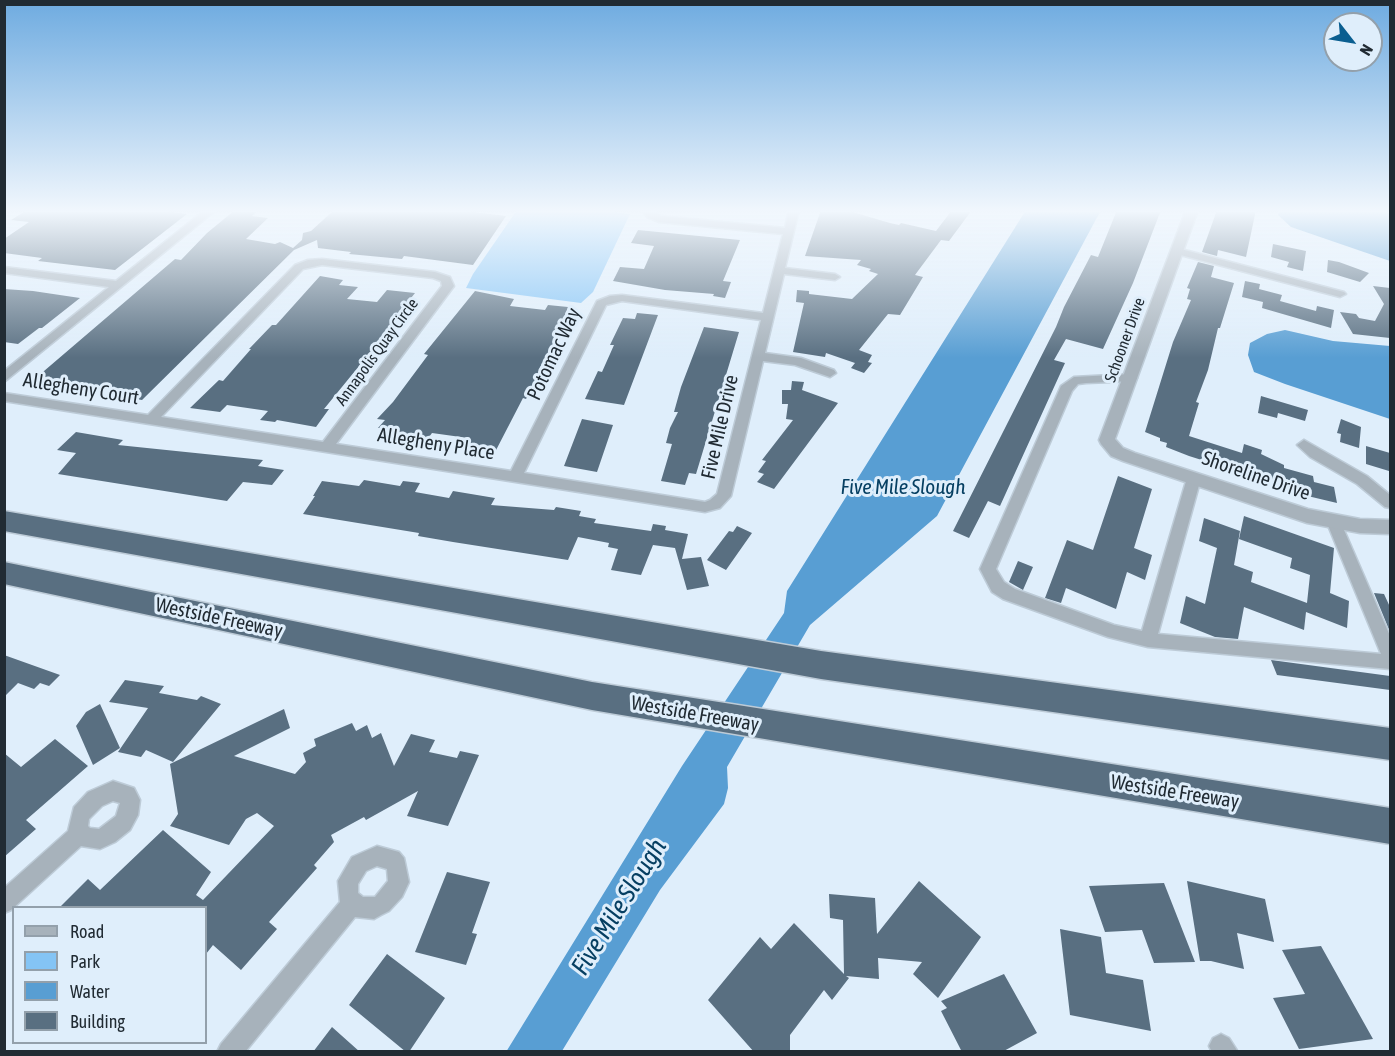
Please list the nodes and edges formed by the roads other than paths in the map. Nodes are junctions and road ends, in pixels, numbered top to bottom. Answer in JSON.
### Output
{"nodes":[{"id":1,"x":151,"y":259,"type":"edge"},
{"id":2,"x":782,"y":259,"type":"edge"},
{"id":3,"x":1174,"y":259,"type":"edge"},
{"id":4,"x":1208,"y":259,"type":"edge"},
{"id":5,"x":4,"y":270,"type":"edge"},
{"id":6,"x":779,"y":270,"type":"junction"},
{"id":7,"x":835,"y":277,"type":"dead end"},
{"id":8,"x":119,"y":285,"type":"junction"},
{"id":9,"x":1340,"y":294,"type":"dead end"},
{"id":10,"x":767,"y":317,"type":"junction"},
{"id":11,"x":757,"y":356,"type":"junction"},
{"id":12,"x":830,"y":373,"type":"dead end"},
{"id":13,"x":4,"y":378,"type":"edge"},
{"id":14,"x":1131,"y":378,"type":"junction"},
{"id":15,"x":4,"y":397,"type":"edge"},
{"id":16,"x":151,"y":420,"type":"junction"},
{"id":17,"x":1304,"y":445,"type":"dead end"},
{"id":18,"x":327,"y":447,"type":"junction"},
{"id":19,"x":1112,"y":447,"type":"joint"},
{"id":20,"x":516,"y":476,"type":"junction"},
{"id":21,"x":1194,"y":478,"type":"junction"},
{"id":22,"x":1390,"y":503,"type":"edge"},
{"id":23,"x":715,"y":504,"type":"joint"},
{"id":24,"x":4,"y":520,"type":"edge"},
{"id":25,"x":1334,"y":523,"type":"junction"},
{"id":26,"x":1390,"y":527,"type":"edge"},
{"id":27,"x":4,"y":573,"type":"edge"},
{"id":28,"x":1148,"y":640,"type":"junction"},
{"id":29,"x":1390,"y":654,"type":"edge"},
{"id":30,"x":1390,"y":662,"type":"edge"},
{"id":31,"x":1390,"y":744,"type":"edge"},
{"id":32,"x":1390,"y":826,"type":"edge"},
{"id":33,"x":80,"y":834,"type":"dead end"},
{"id":34,"x":4,"y":903,"type":"edge"},
{"id":35,"x":352,"y":904,"type":"dead end"},
{"id":36,"x":229,"y":1052,"type":"edge"}],
"edges":[{"from":1,"to":8,"type":"street"},
{"from":2,"to":6,"type":"street","name":"Five Mile Drive"},
{"from":3,"to":14,"type":"street","name":"Schooner Drive"},
{"from":4,"to":9,"type":"street"},
{"from":5,"to":8,"type":"street"},
{"from":6,"to":7,"type":"street"},
{"from":6,"to":10,"type":"street","name":"Five Mile Drive"},
{"from":8,"to":13,"type":"street"},
{"from":10,"to":11,"type":"street","name":"Five Mile Drive"},
{"from":10,"to":20,"type":"street","name":"Potomac Way"},
{"from":11,"to":12,"type":"street","name":"Five Mile Drive"},
{"from":11,"to":23,"type":"street","name":"Five Mile Drive"},
{"from":14,"to":19,"type":"street","name":"Schooner Drive"},
{"from":14,"to":28,"type":"street"},
{"from":15,"to":16,"type":"street","name":"Allegheny Court"},
{"from":16,"to":18,"type":"street","name":"Allegheny Place"},
{"from":16,"to":18,"type":"street","name":"Annapolis Quay Circle"},
{"from":17,"to":22,"type":"street"},
{"from":18,"to":20,"type":"street","name":"Allegheny Place"},
{"from":19,"to":21,"type":"street","name":"Shoreline Drive"},
{"from":20,"to":23,"type":"street","name":"Allegheny Place"},
{"from":21,"to":25,"type":"street","name":"Shoreline Drive"},
{"from":21,"to":28,"type":"street"},
{"from":24,"to":31,"type":"highway"},
{"from":25,"to":26,"type":"street","name":"Shoreline Drive"},
{"from":25,"to":29,"type":"street"},
{"from":27,"to":32,"type":"highway","name":"Westside Freeway"},
{"from":28,"to":30,"type":"street"},
{"from":33,"to":34,"type":"street"},
{"from":35,"to":36,"type":"street"}]}
